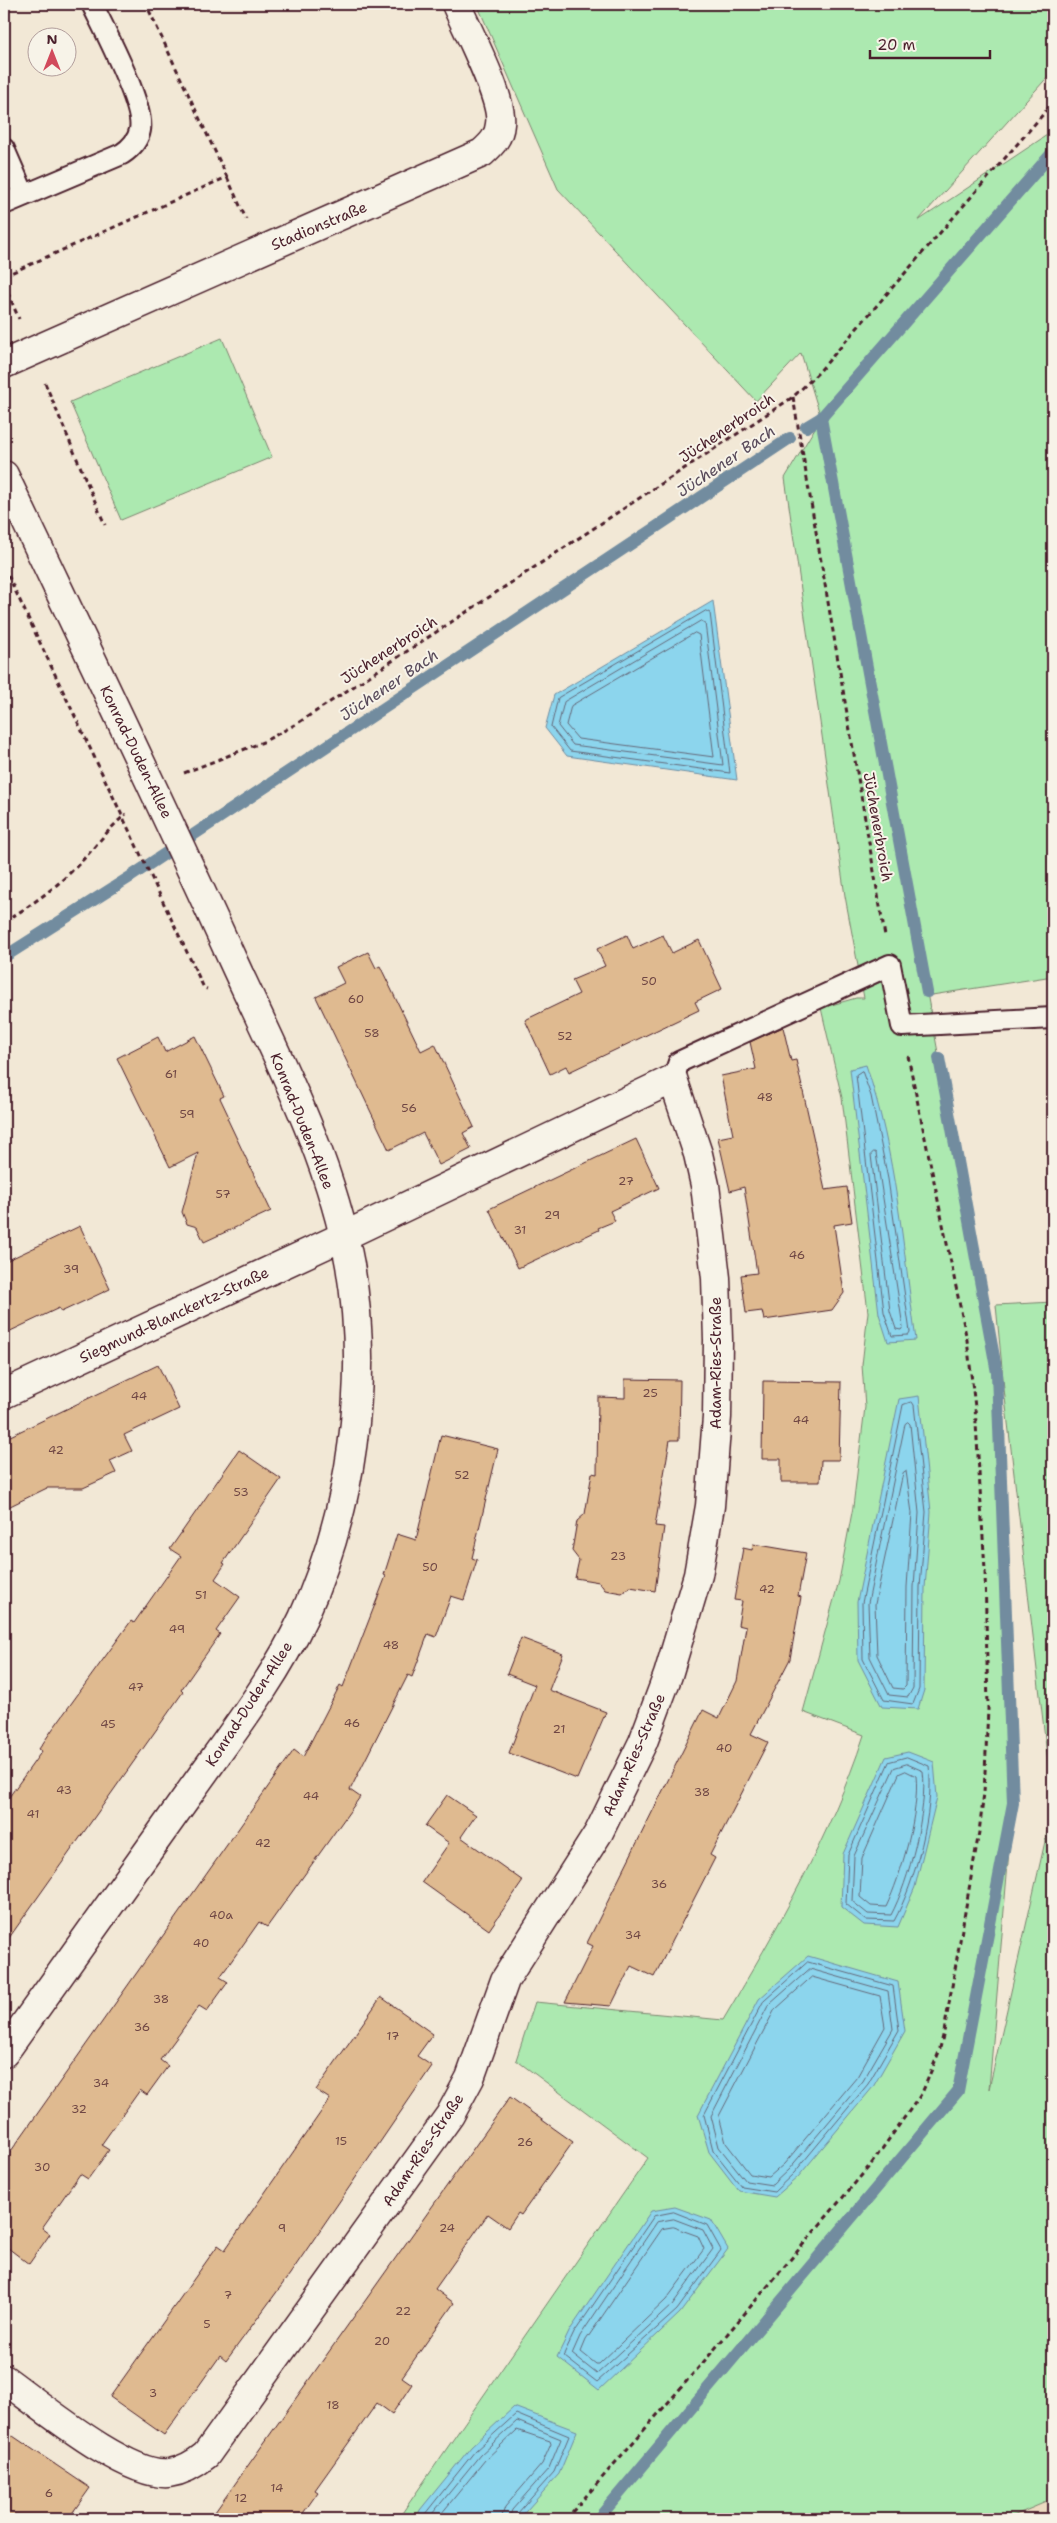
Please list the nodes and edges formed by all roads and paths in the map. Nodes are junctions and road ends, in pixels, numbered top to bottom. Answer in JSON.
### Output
{"nodes":[{"id":1,"x":92,"y":4,"type":"edge"},
{"id":2,"x":456,"y":4,"type":"edge"},
{"id":3,"x":1053,"y":103,"type":"edge"},
{"id":4,"x":4,"y":149,"type":"edge"},
{"id":5,"x":227,"y":177,"type":"dead end"},
{"id":6,"x":24,"y":195,"type":"junction"},
{"id":7,"x":4,"y":204,"type":"edge"},
{"id":8,"x":260,"y":251,"type":"junction"},
{"id":9,"x":32,"y":352,"type":"junction"},
{"id":10,"x":4,"y":364,"type":"edge"},
{"id":11,"x":793,"y":397,"type":"junction"},
{"id":12,"x":4,"y":475,"type":"edge"},
{"id":13,"x":105,"y":525,"type":"dead end"},
{"id":14,"x":4,"y":567,"type":"edge"},
{"id":15,"x":159,"y":802,"type":"junction"},
{"id":16,"x":123,"y":817,"type":"junction"},
{"id":17,"x":152,"y":881,"type":"dead end"},
{"id":18,"x":4,"y":922,"type":"edge"},
{"id":19,"x":890,"y":964,"type":"junction"},
{"id":20,"x":1053,"y":1018,"type":"edge"},
{"id":21,"x":902,"y":1026,"type":"junction"},
{"id":22,"x":673,"y":1079,"type":"junction"},
{"id":23,"x":344,"y":1236,"type":"junction"},
{"id":24,"x":4,"y":1394,"type":"edge"},
{"id":25,"x":4,"y":2053,"type":"edge"},
{"id":26,"x":4,"y":2379,"type":"edge"},
{"id":27,"x":566,"y":2519,"type":"edge"}],
"edges":[{"from":1,"to":6,"type":"lane"},
{"from":2,"to":8,"type":"street","name":"Stadionstraße"},
{"from":3,"to":11,"type":"path","name":"Jüchenerbroich"},
{"from":4,"to":6,"type":"lane"},
{"from":5,"to":8,"type":"path"},
{"from":6,"to":7,"type":"lane"},
{"from":8,"to":9,"type":"street","name":"Stadionstraße"},
{"from":9,"to":10,"type":"street","name":"Stadionstraße"},
{"from":9,"to":13,"type":"path"},
{"from":11,"to":15,"type":"path","name":"Jüchenerbroich"},
{"from":11,"to":19,"type":"path","name":"Jüchenerbroich"},
{"from":12,"to":15,"type":"street","name":"Konrad-Duden-Allee"},
{"from":14,"to":16,"type":"path"},
{"from":15,"to":16,"type":"path","name":"Jüchenerbroich"},
{"from":15,"to":23,"type":"street","name":"Konrad-Duden-Allee"},
{"from":16,"to":17,"type":"path"},
{"from":16,"to":18,"type":"path","name":"Jüchenerbroich"},
{"from":19,"to":21,"type":"lane"},
{"from":19,"to":22,"type":"lane"},
{"from":20,"to":21,"type":"lane"},
{"from":21,"to":27,"type":"path"},
{"from":22,"to":23,"type":"street"},
{"from":22,"to":26,"type":"street","name":"Adam-Ries-Straße"},
{"from":23,"to":24,"type":"street","name":"Siegmund-Blanckertz-Straße"},
{"from":23,"to":25,"type":"street","name":"Konrad-Duden-Allee"}]}
